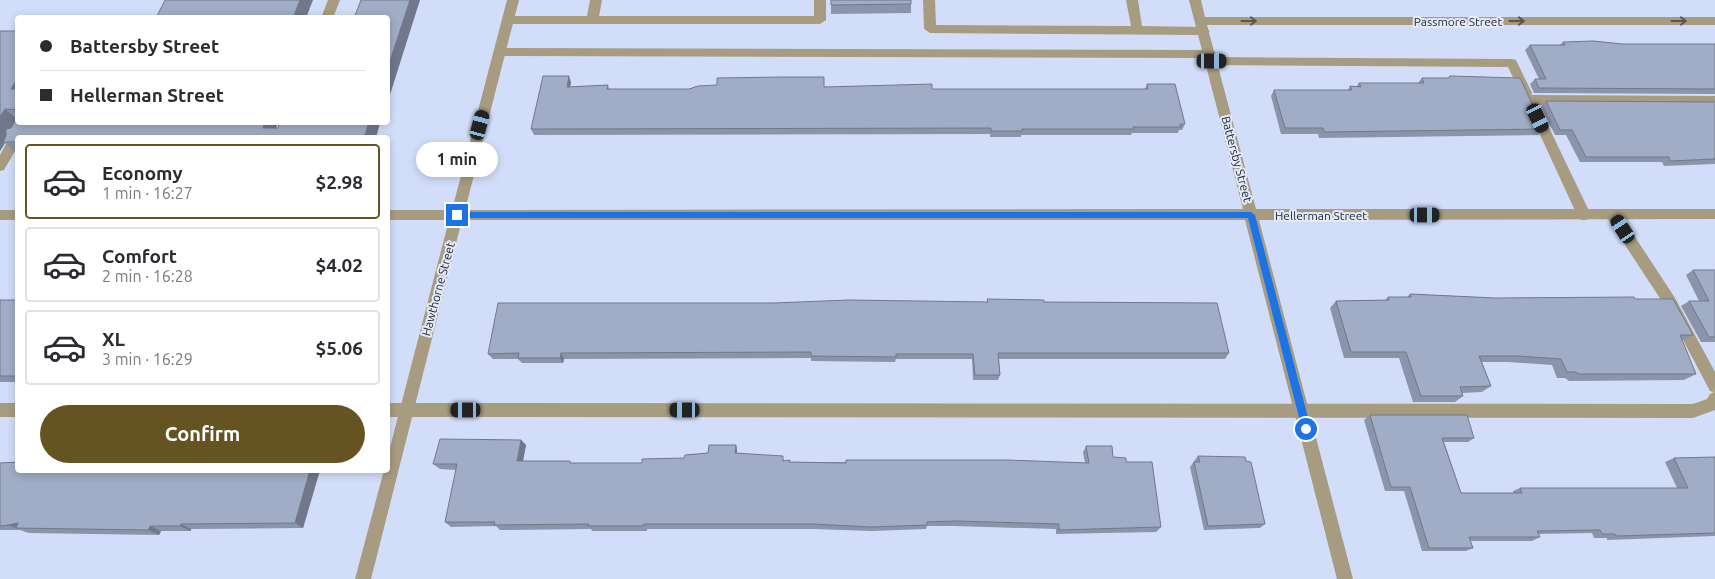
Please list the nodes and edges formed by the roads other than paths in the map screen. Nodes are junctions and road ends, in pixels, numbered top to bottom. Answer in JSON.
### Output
{"nodes":[{"id":1,"x":334,"y":0,"type":"edge"},
{"id":2,"x":513,"y":0,"type":"edge"},
{"id":3,"x":596,"y":0,"type":"edge"},
{"id":4,"x":820,"y":0,"type":"edge"},
{"id":5,"x":929,"y":0,"type":"edge"},
{"id":6,"x":1132,"y":0,"type":"edge"},
{"id":7,"x":1195,"y":0,"type":"edge"},
{"id":8,"x":328,"y":15,"type":"edge"},
{"id":9,"x":508,"y":20,"type":"junction"},
{"id":10,"x":592,"y":20,"type":"junction"},
{"id":11,"x":1715,"y":21,"type":"edge"},
{"id":12,"x":1202,"y":26,"type":"junction"},
{"id":13,"x":1138,"y":30,"type":"junction"},
{"id":14,"x":499,"y":52,"type":"junction"},
{"id":15,"x":1211,"y":58,"type":"junction"},
{"id":16,"x":1530,"y":100,"type":"junction"},
{"id":17,"x":1715,"y":101,"type":"edge"},
{"id":18,"x":15,"y":140,"type":"edge"},
{"id":19,"x":0,"y":166,"type":"edge"},
{"id":20,"x":1715,"y":214,"type":"edge"},
{"id":21,"x":0,"y":215,"type":"edge"},
{"id":22,"x":15,"y":215,"type":"edge"},
{"id":23,"x":390,"y":215,"type":"edge"},
{"id":24,"x":457,"y":215,"type":"junction"},
{"id":25,"x":1251,"y":215,"type":"junction"},
{"id":26,"x":1584,"y":215,"type":"junction"},
{"id":27,"x":1613,"y":215,"type":"junction"},
{"id":28,"x":1715,"y":386,"type":"edge"},
{"id":29,"x":1715,"y":399,"type":"edge"},
{"id":30,"x":0,"y":410,"type":"edge"},
{"id":31,"x":15,"y":410,"type":"edge"},
{"id":32,"x":390,"y":410,"type":"edge"},
{"id":33,"x":406,"y":410,"type":"junction"},
{"id":34,"x":1302,"y":410,"type":"junction"},
{"id":35,"x":390,"y":471,"type":"edge"},
{"id":36,"x":390,"y":473,"type":"edge"},
{"id":37,"x":362,"y":579,"type":"edge"},
{"id":38,"x":1345,"y":579,"type":"edge"}],
"edges":[{"from":1,"to":8,"type":"street"},
{"from":2,"to":9,"type":"street","name":"Hawthorne Street"},
{"from":3,"to":10,"type":"street"},
{"from":4,"to":10,"type":"street"},
{"from":5,"to":13,"type":"street"},
{"from":6,"to":13,"type":"street"},
{"from":7,"to":12,"type":"street","name":"Battersby Street"},
{"from":9,"to":10,"type":"street"},
{"from":9,"to":14,"type":"street","name":"Hawthorne Street"},
{"from":12,"to":11,"type":"street","name":"Passmore Street","one_way":true},
{"from":12,"to":13,"type":"street"},
{"from":12,"to":15,"type":"street","name":"Battersby Street"},
{"from":14,"to":15,"type":"street"},
{"from":14,"to":24,"type":"street","name":"Hawthorne Street"},
{"from":15,"to":16,"type":"street"},
{"from":15,"to":25,"type":"street","name":"Battersby Street"},
{"from":16,"to":17,"type":"street"},
{"from":16,"to":26,"type":"street"},
{"from":18,"to":19,"type":"street"},
{"from":20,"to":27,"type":"street","name":"Hellerman Street"},
{"from":21,"to":22,"type":"street"},
{"from":23,"to":24,"type":"street","name":"Hellerman Street"},
{"from":24,"to":25,"type":"street","name":"Hellerman Street"},
{"from":24,"to":33,"type":"street","name":"Hawthorne Street"},
{"from":25,"to":26,"type":"street","name":"Hellerman Street"},
{"from":25,"to":34,"type":"street","name":"Battersby Street"},
{"from":26,"to":27,"type":"street","name":"Hellerman Street"},
{"from":27,"to":28,"type":"street"},
{"from":29,"to":34,"type":"street"},
{"from":30,"to":31,"type":"street"},
{"from":32,"to":33,"type":"street"},
{"from":33,"to":34,"type":"street"},
{"from":33,"to":35,"type":"street","name":"Hawthorne Street"},
{"from":34,"to":38,"type":"street","name":"Battersby Street"},
{"from":36,"to":37,"type":"street","name":"Hawthorne Street"}]}
